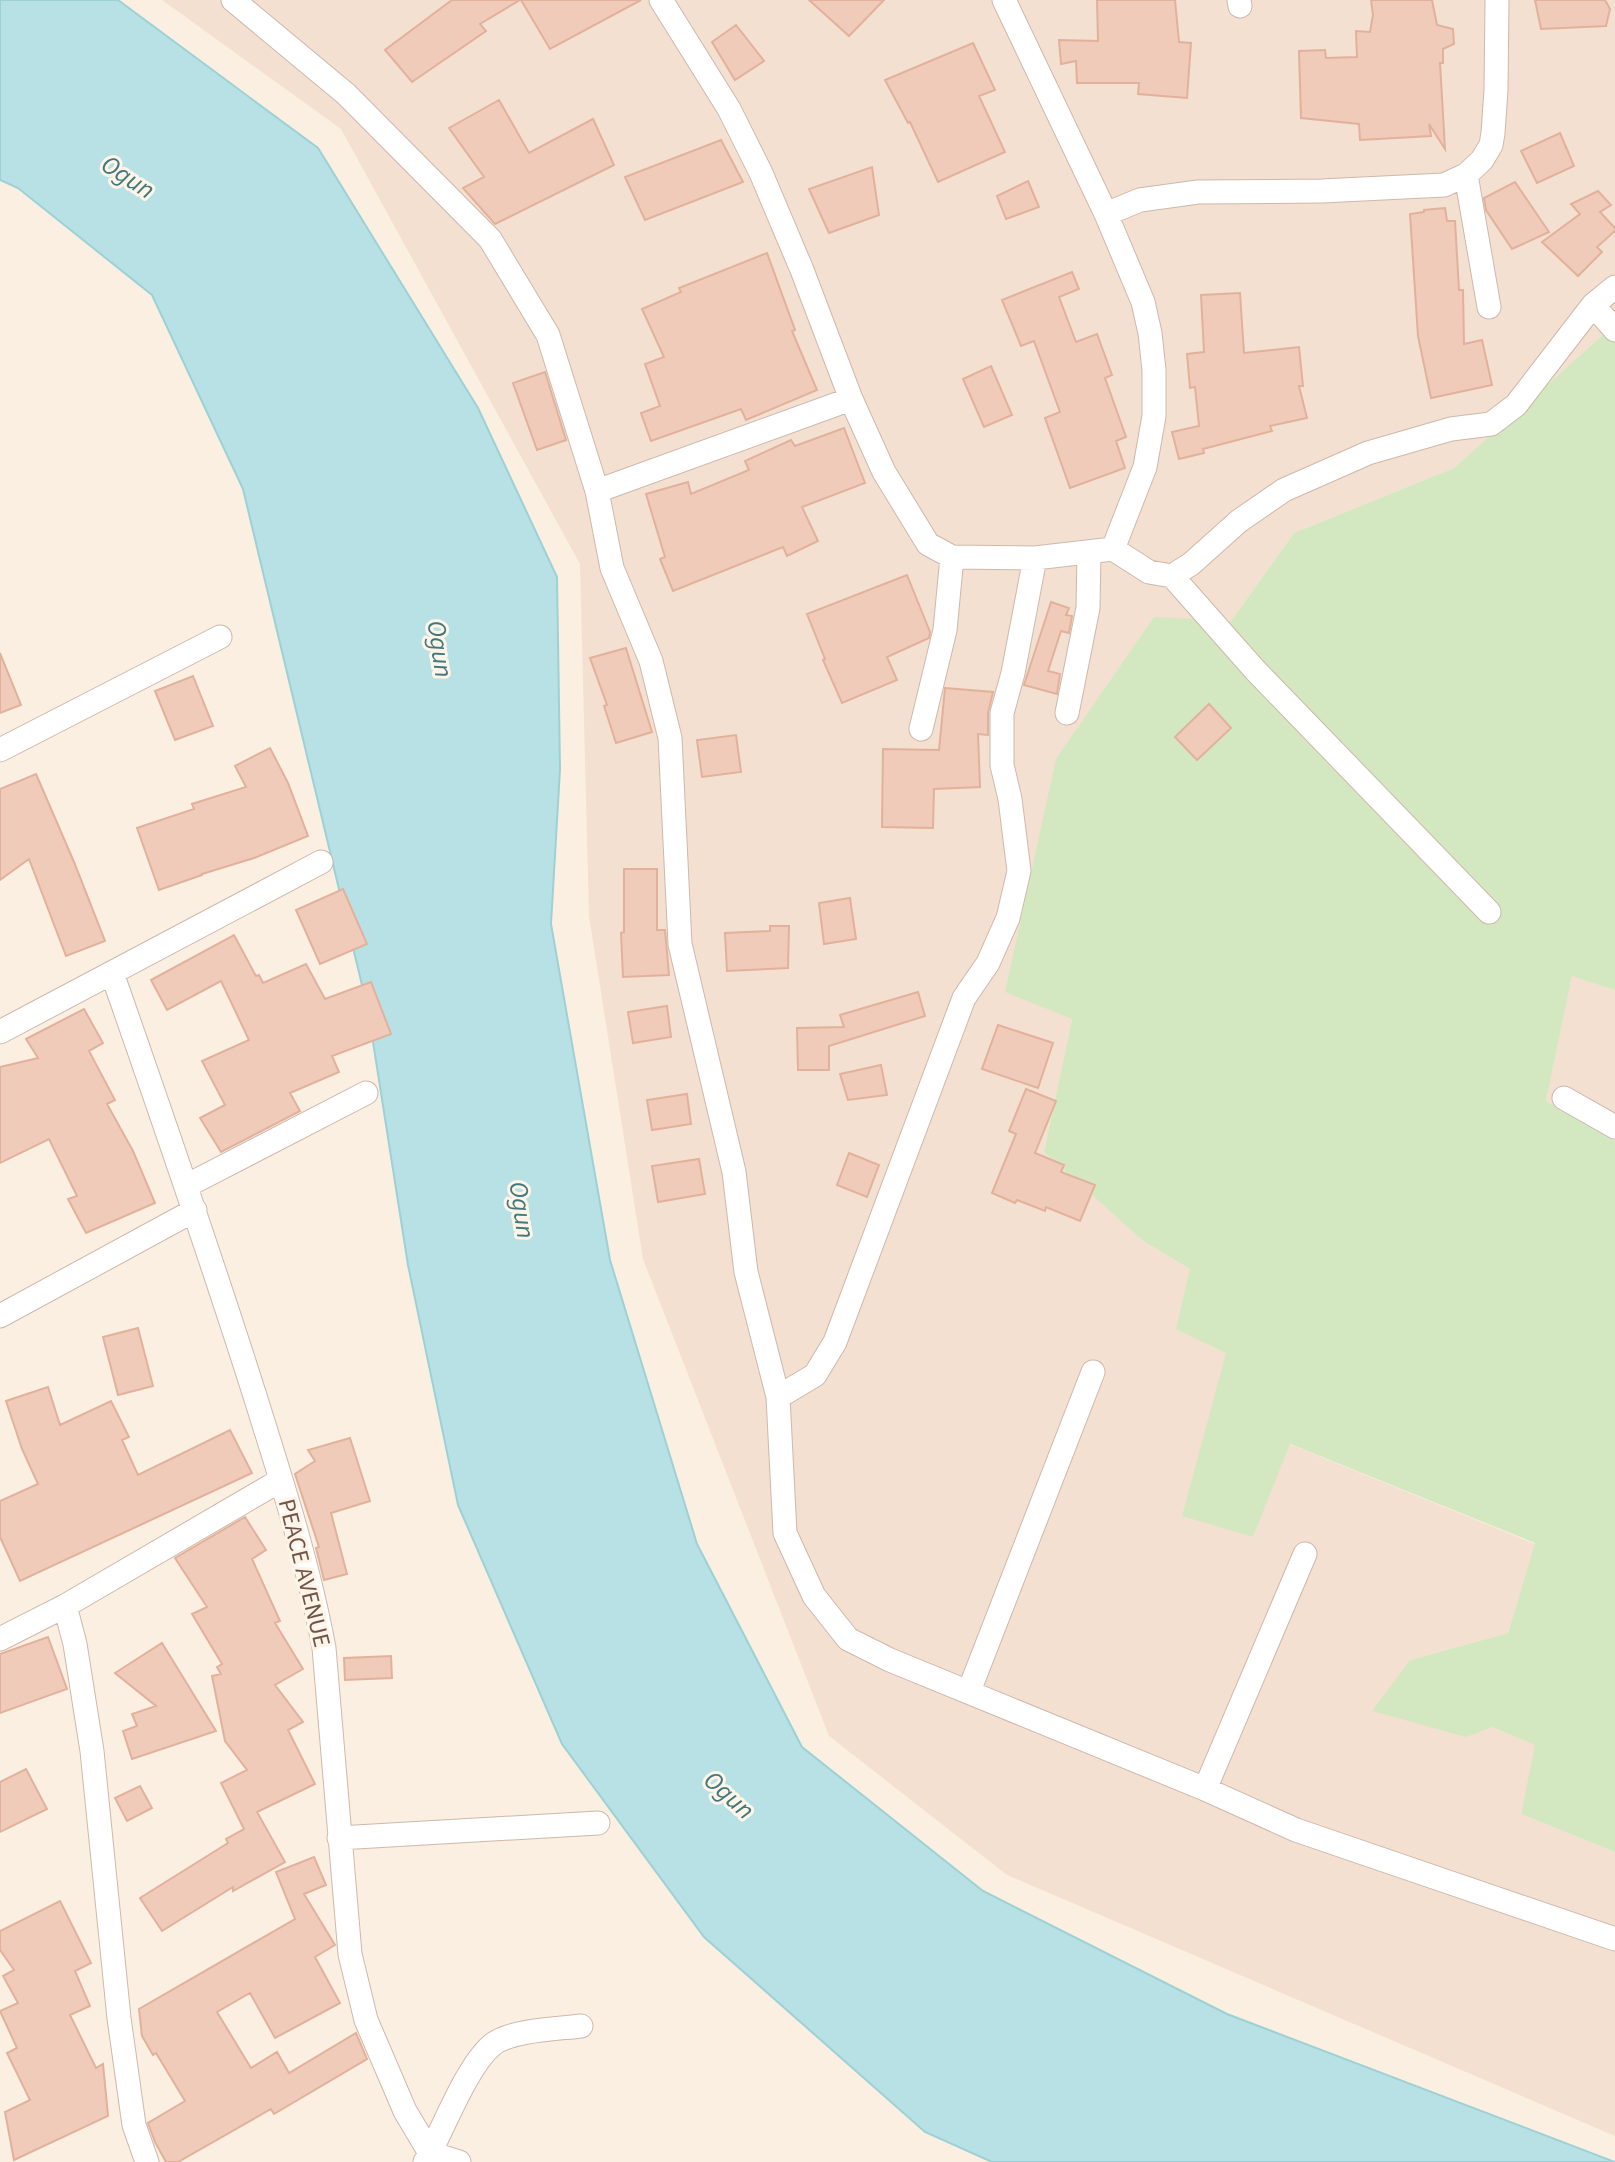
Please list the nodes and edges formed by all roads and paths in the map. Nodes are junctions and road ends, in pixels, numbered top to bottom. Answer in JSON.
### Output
{"nodes":[{"id":1,"x":233,"y":0,"type":"edge"},
{"id":2,"x":661,"y":0,"type":"edge"},
{"id":3,"x":1004,"y":0,"type":"edge"},
{"id":4,"x":1497,"y":0,"type":"edge"},
{"id":5,"x":1466,"y":175,"type":"junction"},
{"id":6,"x":1106,"y":214,"type":"junction"},
{"id":7,"x":1615,"y":286,"type":"edge"},
{"id":8,"x":1593,"y":305,"type":"junction"},
{"id":9,"x":1489,"y":307,"type":"dead end"},
{"id":10,"x":1615,"y":330,"type":"edge"},
{"id":11,"x":851,"y":399,"type":"junction"},
{"id":12,"x":597,"y":491,"type":"junction"},
{"id":13,"x":1113,"y":549,"type":"junction"},
{"id":14,"x":1089,"y":552,"type":"junction"},
{"id":15,"x":952,"y":557,"type":"junction"},
{"id":16,"x":1035,"y":558,"type":"junction"},
{"id":17,"x":1172,"y":576,"type":"junction"},
{"id":18,"x":220,"y":637,"type":"dead end"},
{"id":19,"x":1068,"y":713,"type":"dead end"},
{"id":20,"x":921,"y":729,"type":"dead end"},
{"id":21,"x":0,"y":750,"type":"edge"},
{"id":22,"x":321,"y":862,"type":"dead end"},
{"id":23,"x":1489,"y":912,"type":"dead end"},
{"id":24,"x":112,"y":973,"type":"junction"},
{"id":25,"x":0,"y":1032,"type":"edge"},
{"id":26,"x":366,"y":1093,"type":"dead end"},
{"id":27,"x":1564,"y":1098,"type":"dead end"},
{"id":28,"x":1615,"y":1127,"type":"edge"},
{"id":29,"x":186,"y":1185,"type":"junction"},
{"id":30,"x":195,"y":1210,"type":"junction"},
{"id":31,"x":0,"y":1315,"type":"edge"},
{"id":32,"x":1093,"y":1372,"type":"dead end"},
{"id":33,"x":778,"y":1398,"type":"junction"},
{"id":34,"x":281,"y":1480,"type":"junction"},
{"id":35,"x":1305,"y":1554,"type":"dead end"},
{"id":36,"x":65,"y":1606,"type":"junction"},
{"id":37,"x":0,"y":1639,"type":"edge"},
{"id":38,"x":969,"y":1691,"type":"junction"},
{"id":39,"x":1205,"y":1789,"type":"junction"},
{"id":40,"x":598,"y":1823,"type":"dead end"},
{"id":41,"x":339,"y":1838,"type":"junction"},
{"id":42,"x":1615,"y":1939,"type":"edge"},
{"id":43,"x":581,"y":2026,"type":"dead end"},
{"id":44,"x":427,"y":2158,"type":"edge"},
{"id":45,"x":147,"y":2162,"type":"edge"},
{"id":46,"x":459,"y":2162,"type":"edge"}],
"edges":[{"from":1,"to":12,"type":"street"},
{"from":2,"to":11,"type":"street"},
{"from":3,"to":6,"type":"street"},
{"from":4,"to":5,"type":"street"},
{"from":5,"to":6,"type":"street"},
{"from":5,"to":9,"type":"street"},
{"from":6,"to":13,"type":"street"},
{"from":7,"to":8,"type":"street"},
{"from":8,"to":10,"type":"street"},
{"from":8,"to":17,"type":"street"},
{"from":11,"to":12,"type":"street"},
{"from":11,"to":15,"type":"street"},
{"from":12,"to":33,"type":"street"},
{"from":13,"to":14,"type":"street"},
{"from":13,"to":17,"type":"street"},
{"from":14,"to":16,"type":"street"},
{"from":14,"to":19,"type":"street"},
{"from":15,"to":16,"type":"street"},
{"from":15,"to":20,"type":"street"},
{"from":16,"to":33,"type":"street"},
{"from":17,"to":23,"type":"street"},
{"from":18,"to":21,"type":"street"},
{"from":22,"to":24,"type":"street"},
{"from":24,"to":25,"type":"street"},
{"from":24,"to":29,"type":"street","name":"PEACE AVENUE"},
{"from":26,"to":29,"type":"street"},
{"from":27,"to":28,"type":"street"},
{"from":29,"to":30,"type":"street","name":"PEACE AVENUE"},
{"from":30,"to":31,"type":"street"},
{"from":30,"to":34,"type":"street","name":"PEACE AVENUE"},
{"from":32,"to":38,"type":"street"},
{"from":33,"to":38,"type":"street"},
{"from":34,"to":36,"type":"street"},
{"from":34,"to":41,"type":"street","name":"PEACE AVENUE"},
{"from":35,"to":39,"type":"street"},
{"from":36,"to":37,"type":"street"},
{"from":36,"to":45,"type":"street"},
{"from":38,"to":39,"type":"street"},
{"from":39,"to":42,"type":"street"},
{"from":40,"to":41,"type":"street"},
{"from":41,"to":44,"type":"street","name":"PEACE AVENUE"},
{"from":43,"to":44,"type":"street"},
{"from":44,"to":46,"type":"street"}]}
